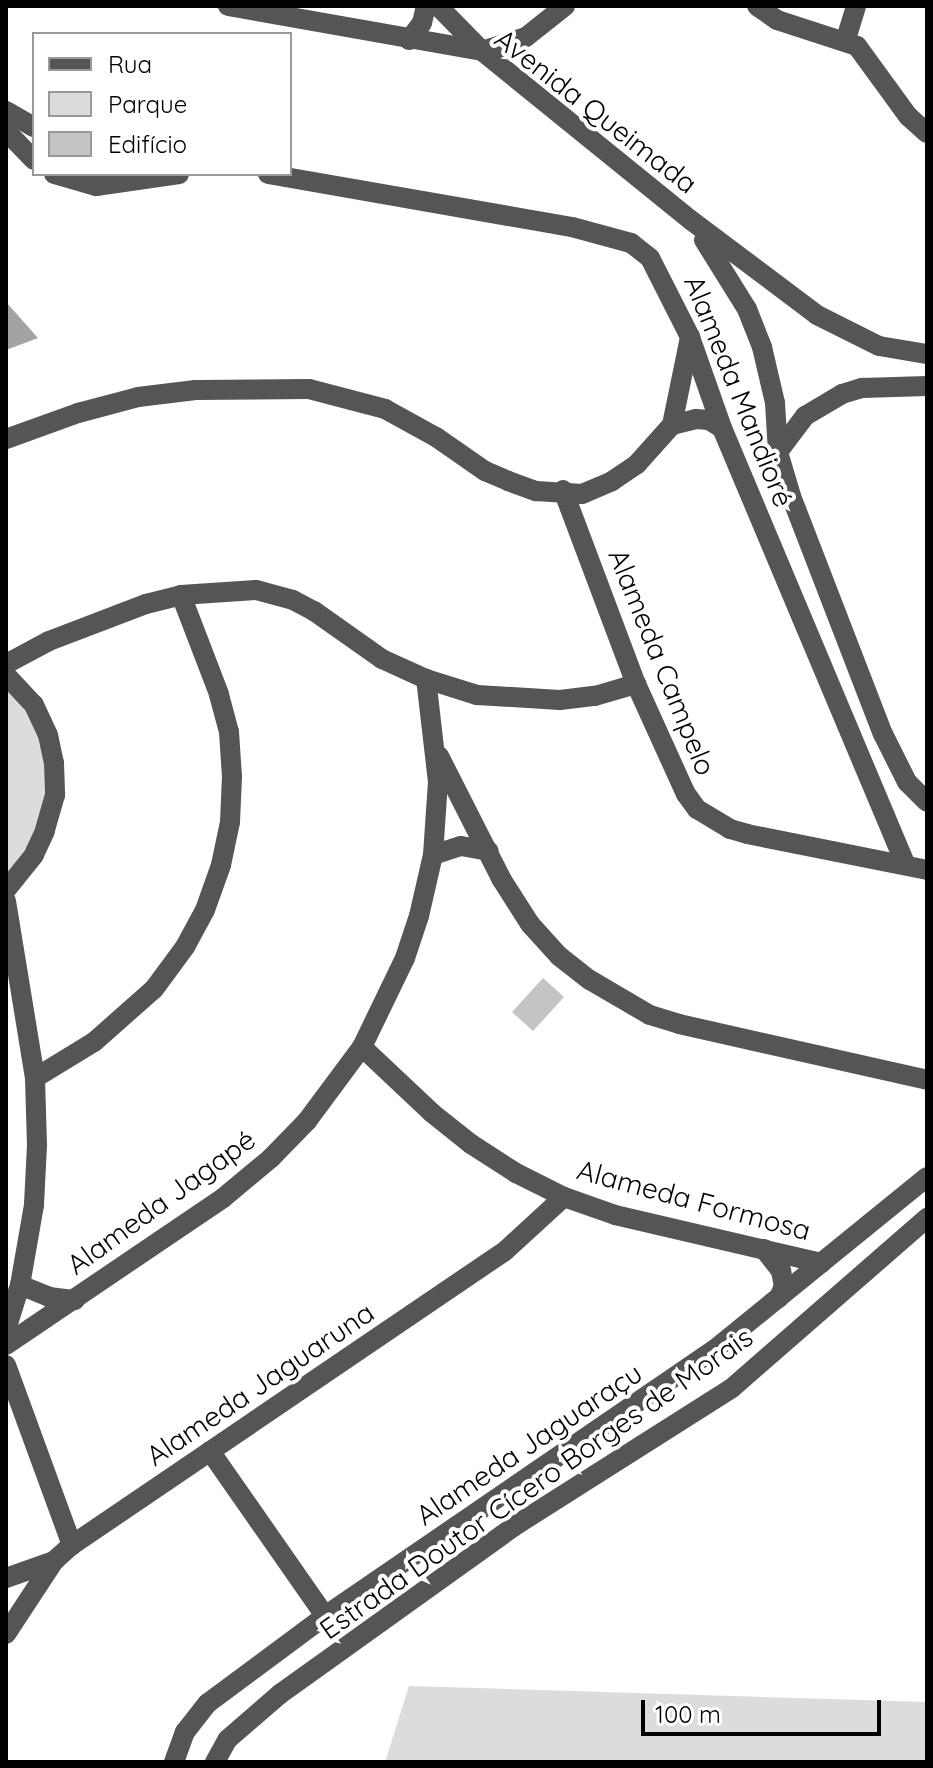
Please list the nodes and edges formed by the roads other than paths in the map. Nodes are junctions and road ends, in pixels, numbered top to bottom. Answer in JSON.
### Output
{"nodes":[{"id":1,"x":228,"y":6,"type":"edge"},
{"id":2,"x":426,"y":6,"type":"edge"},
{"id":3,"x":438,"y":6,"type":"edge"},
{"id":4,"x":565,"y":6,"type":"edge"},
{"id":5,"x":757,"y":6,"type":"edge"},
{"id":6,"x":856,"y":6,"type":"edge"},
{"id":7,"x":280,"y":10,"type":"edge"},
{"id":8,"x":317,"y":14,"type":"edge"},
{"id":9,"x":526,"y":37,"type":"junction"},
{"id":10,"x":846,"y":39,"type":"junction"},
{"id":11,"x":409,"y":40,"type":"junction"},
{"id":12,"x":482,"y":51,"type":"junction"},
{"id":13,"x":519,"y":84,"type":"junction"},
{"id":14,"x":6,"y":111,"type":"edge"},
{"id":15,"x":32,"y":128,"type":"edge"},
{"id":16,"x":6,"y":131,"type":"edge"},
{"id":17,"x":927,"y":133,"type":"edge"},
{"id":18,"x":29,"y":155,"type":"edge"},
{"id":19,"x":61,"y":176,"type":"edge"},
{"id":20,"x":151,"y":176,"type":"edge"},
{"id":21,"x":279,"y":176,"type":"edge"},
{"id":22,"x":692,"y":221,"type":"junction"},
{"id":23,"x":776,"y":287,"type":"junction"},
{"id":24,"x":747,"y":309,"type":"junction"},
{"id":25,"x":690,"y":337,"type":"junction"},
{"id":26,"x":927,"y":354,"type":"edge"},
{"id":27,"x":927,"y":386,"type":"edge"},
{"id":28,"x":672,"y":425,"type":"junction"},
{"id":29,"x":722,"y":428,"type":"junction"},
{"id":30,"x":6,"y":439,"type":"edge"},
{"id":31,"x":778,"y":452,"type":"junction"},
{"id":32,"x":563,"y":490,"type":"junction"},
{"id":33,"x":181,"y":595,"type":"junction"},
{"id":34,"x":6,"y":664,"type":"edge"},
{"id":35,"x":6,"y":675,"type":"edge"},
{"id":36,"x":426,"y":679,"type":"junction"},
{"id":37,"x":636,"y":684,"type":"junction"},
{"id":38,"x":436,"y":750,"type":"junction"},
{"id":39,"x":927,"y":802,"type":"edge"},
{"id":40,"x":886,"y":823,"type":"junction"},
{"id":41,"x":489,"y":851,"type":"junction"},
{"id":42,"x":433,"y":855,"type":"junction"},
{"id":43,"x":860,"y":857,"type":"junction"},
{"id":44,"x":906,"y":865,"type":"junction"},
{"id":45,"x":927,"y":870,"type":"edge"},
{"id":46,"x":6,"y":890,"type":"edge"},
{"id":47,"x":6,"y":901,"type":"edge"},
{"id":48,"x":362,"y":1047,"type":"junction"},
{"id":49,"x":35,"y":1078,"type":"junction"},
{"id":50,"x":927,"y":1080,"type":"edge"},
{"id":51,"x":927,"y":1177,"type":"edge"},
{"id":52,"x":564,"y":1197,"type":"junction"},
{"id":53,"x":927,"y":1218,"type":"edge"},
{"id":54,"x":764,"y":1249,"type":"junction"},
{"id":55,"x":822,"y":1263,"type":"junction"},
{"id":56,"x":20,"y":1285,"type":"junction"},
{"id":57,"x":779,"y":1298,"type":"junction"},
{"id":58,"x":75,"y":1300,"type":"junction"},
{"id":59,"x":6,"y":1330,"type":"edge"},
{"id":60,"x":6,"y":1345,"type":"edge"},
{"id":61,"x":6,"y":1365,"type":"edge"},
{"id":62,"x":210,"y":1451,"type":"junction"},
{"id":63,"x":72,"y":1545,"type":"junction"},
{"id":64,"x":54,"y":1561,"type":"junction"},
{"id":65,"x":6,"y":1578,"type":"edge"},
{"id":66,"x":325,"y":1616,"type":"junction"},
{"id":67,"x":8,"y":1623,"type":"edge"},
{"id":68,"x":174,"y":1762,"type":"edge"},
{"id":69,"x":215,"y":1762,"type":"edge"}],
"edges":[{"from":1,"to":7,"type":"street","name":"Avenida Queimada"},
{"from":2,"to":11,"type":"street"},
{"from":3,"to":12,"type":"street"},
{"from":4,"to":9,"type":"street"},
{"from":5,"to":10,"type":"street"},
{"from":6,"to":10,"type":"street"},
{"from":7,"to":8,"type":"street","name":"Avenida Queimada"},
{"from":8,"to":11,"type":"street","name":"Avenida Queimada"},
{"from":9,"to":12,"type":"street"},
{"from":9,"to":13,"type":"street"},
{"from":10,"to":17,"type":"street"},
{"from":11,"to":12,"type":"street","name":"Avenida Queimada"},
{"from":12,"to":13,"type":"street","name":"Avenida Queimada"},
{"from":13,"to":22,"type":"street","name":"Avenida Queimada"},
{"from":14,"to":15,"type":"street"},
{"from":16,"to":18,"type":"street"},
{"from":19,"to":20,"type":"street"},
{"from":21,"to":25,"type":"street","name":"Alameda Mandioré"},
{"from":22,"to":23,"type":"street","name":"Avenida Queimada"},
{"from":22,"to":24,"type":"street","name":"Avenida Queimada"},
{"from":23,"to":24,"type":"street"},
{"from":23,"to":26,"type":"street","name":"Avenida Queimada"},
{"from":24,"to":31,"type":"street","name":"Avenida Queimada"},
{"from":25,"to":28,"type":"street"},
{"from":25,"to":29,"type":"street","name":"Alameda Mandioré"},
{"from":27,"to":31,"type":"street"},
{"from":28,"to":29,"type":"street"},
{"from":28,"to":32,"type":"street"},
{"from":29,"to":40,"type":"street","name":"Alameda Mandioré"},
{"from":30,"to":32,"type":"street"},
{"from":31,"to":39,"type":"street","name":"Avenida Queimada"},
{"from":32,"to":37,"type":"street","name":"Alameda Campelo"},
{"from":33,"to":34,"type":"street"},
{"from":33,"to":36,"type":"street"},
{"from":33,"to":49,"type":"street"},
{"from":35,"to":46,"type":"street"},
{"from":36,"to":37,"type":"street"},
{"from":36,"to":38,"type":"street","name":"Alameda Jagapé"},
{"from":37,"to":43,"type":"street","name":"Alameda Campelo"},
{"from":38,"to":41,"type":"street"},
{"from":38,"to":42,"type":"street","name":"Alameda Jagapé"},
{"from":40,"to":43,"type":"street"},
{"from":40,"to":44,"type":"street","name":"Alameda Mandioré"},
{"from":41,"to":42,"type":"street"},
{"from":41,"to":50,"type":"street"},
{"from":42,"to":48,"type":"street","name":"Alameda Jagapé"},
{"from":43,"to":44,"type":"street","name":"Alameda Campelo"},
{"from":44,"to":45,"type":"street","name":"Alameda Campelo"},
{"from":47,"to":49,"type":"street"},
{"from":48,"to":52,"type":"street","name":"Alameda Formosa"},
{"from":48,"to":58,"type":"street","name":"Alameda Jagapé"},
{"from":49,"to":56,"type":"street"},
{"from":51,"to":55,"type":"street","name":"Alameda Jaguaraçu"},
{"from":52,"to":54,"type":"street","name":"Alameda Formosa"},
{"from":52,"to":62,"type":"street","name":"Alameda Jaguaruna"},
{"from":53,"to":69,"type":"street","name":"Estrada Doutor Cícero Borges de Morais"},
{"from":54,"to":55,"type":"street","name":"Alameda Formosa"},
{"from":54,"to":57,"type":"street"},
{"from":55,"to":57,"type":"street","name":"Alameda Jaguaraçu"},
{"from":56,"to":58,"type":"street"},
{"from":56,"to":59,"type":"street"},
{"from":57,"to":66,"type":"street","name":"Alameda Jaguaraçu"},
{"from":58,"to":60,"type":"street","name":"Alameda Jagapé"},
{"from":61,"to":63,"type":"street"},
{"from":62,"to":63,"type":"street","name":"Alameda Jaguaruna"},
{"from":62,"to":66,"type":"street"},
{"from":63,"to":64,"type":"street","name":"Alameda Jaguaruna"},
{"from":64,"to":65,"type":"street"},
{"from":64,"to":67,"type":"street","name":"Alameda Jaguaruna"},
{"from":66,"to":68,"type":"street","name":"Alameda Jaguaraçu"}]}
